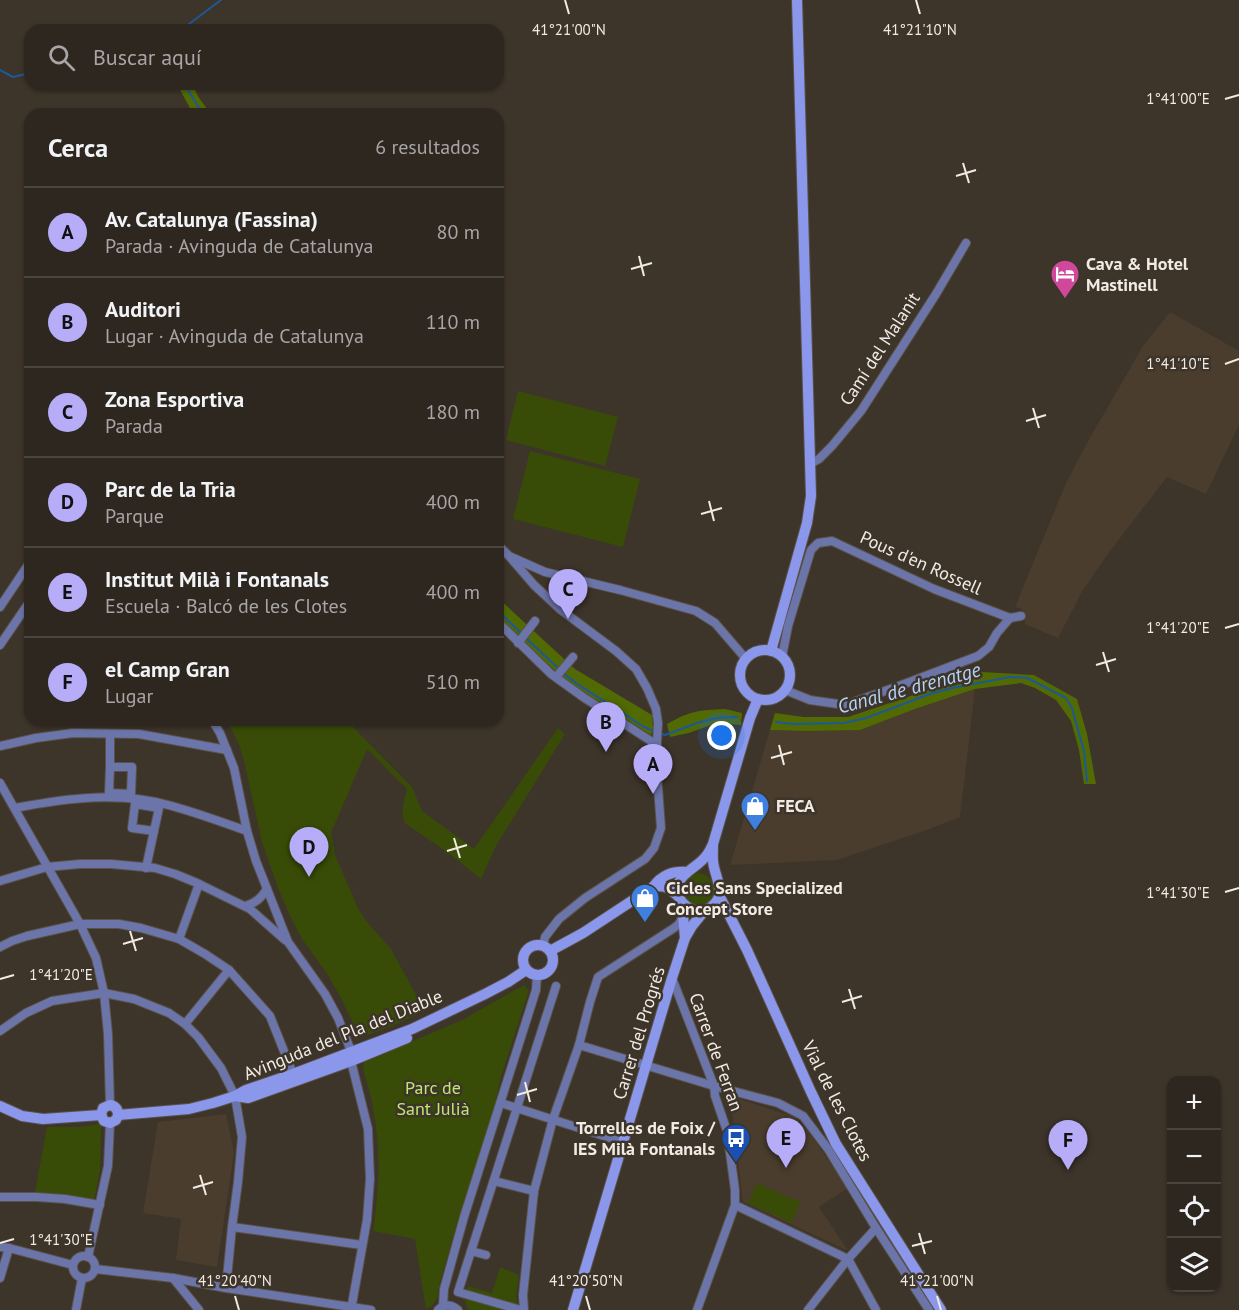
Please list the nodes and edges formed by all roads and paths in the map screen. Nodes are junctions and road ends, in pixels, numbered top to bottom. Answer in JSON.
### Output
{"nodes":[{"id":1,"x":796,"y":0,"type":"edge"},
{"id":2,"x":966,"y":243,"type":"dead end"},
{"id":3,"x":810,"y":464,"type":"junction"},
{"id":4,"x":504,"y":551,"type":"edge"},
{"id":5,"x":509,"y":556,"type":"junction"},
{"id":6,"x":536,"y":567,"type":"junction"},
{"id":7,"x":24,"y":571,"type":"edge"},
{"id":8,"x":545,"y":572,"type":"junction"},
{"id":9,"x":525,"y":574,"type":"junction"},
{"id":10,"x":534,"y":585,"type":"junction"},
{"id":11,"x":0,"y":607,"type":"edge"},
{"id":12,"x":24,"y":610,"type":"edge"},
{"id":13,"x":1021,"y":616,"type":"dead end"},
{"id":14,"x":1010,"y":618,"type":"junction"},
{"id":15,"x":535,"y":621,"type":"dead end"},
{"id":16,"x":504,"y":628,"type":"edge"},
{"id":17,"x":519,"y":643,"type":"junction"},
{"id":18,"x":0,"y":645,"type":"edge"},
{"id":19,"x":771,"y":651,"type":"junction"},
{"id":20,"x":573,"y":657,"type":"dead end"},
{"id":21,"x":782,"y":657,"type":"junction"},
{"id":22,"x":746,"y":659,"type":"junction"},
{"id":23,"x":556,"y":677,"type":"junction"},
{"id":24,"x":785,"y":690,"type":"junction"},
{"id":25,"x":758,"y":699,"type":"junction"},
{"id":26,"x":215,"y":726,"type":"edge"},
{"id":27,"x":110,"y":734,"type":"junction"},
{"id":28,"x":657,"y":745,"type":"junction"},
{"id":29,"x":0,"y":746,"type":"edge"},
{"id":30,"x":227,"y":750,"type":"junction"},
{"id":31,"x":110,"y":766,"type":"dead end"},
{"id":32,"x":0,"y":783,"type":"edge"},
{"id":33,"x":15,"y":808,"type":"junction"},
{"id":34,"x":154,"y":831,"type":"dead end"},
{"id":35,"x":247,"y":831,"type":"junction"},
{"id":36,"x":713,"y":844,"type":"junction"},
{"id":37,"x":47,"y":867,"type":"junction"},
{"id":38,"x":146,"y":868,"type":"junction"},
{"id":39,"x":689,"y":871,"type":"junction"},
{"id":40,"x":716,"y":878,"type":"junction"},
{"id":41,"x":0,"y":881,"type":"edge"},
{"id":42,"x":199,"y":884,"type":"junction"},
{"id":43,"x":653,"y":887,"type":"junction"},
{"id":44,"x":267,"y":889,"type":"junction"},
{"id":45,"x":720,"y":895,"type":"junction"},
{"id":46,"x":682,"y":905,"type":"junction"},
{"id":47,"x":245,"y":906,"type":"junction"},
{"id":48,"x":707,"y":910,"type":"junction"},
{"id":49,"x":80,"y":924,"type":"junction"},
{"id":50,"x":738,"y":930,"type":"junction"},
{"id":51,"x":667,"y":933,"type":"junction"},
{"id":52,"x":179,"y":939,"type":"junction"},
{"id":53,"x":288,"y":942,"type":"junction"},
{"id":54,"x":684,"y":943,"type":"junction"},
{"id":55,"x":0,"y":947,"type":"edge"},
{"id":56,"x":547,"y":949,"type":"junction"},
{"id":57,"x":230,"y":970,"type":"junction"},
{"id":58,"x":531,"y":973,"type":"junction"},
{"id":59,"x":672,"y":978,"type":"junction"},
{"id":60,"x":556,"y":986,"type":"dead end"},
{"id":61,"x":104,"y":993,"type":"junction"},
{"id":62,"x":185,"y":1024,"type":"junction"},
{"id":63,"x":0,"y":1031,"type":"edge"},
{"id":64,"x":579,"y":1045,"type":"junction"},
{"id":65,"x":351,"y":1056,"type":"junction"},
{"id":66,"x":645,"y":1065,"type":"junction"},
{"id":67,"x":293,"y":1074,"type":"junction"},
{"id":68,"x":714,"y":1086,"type":"junction"},
{"id":69,"x":235,"y":1096,"type":"junction"},
{"id":70,"x":501,"y":1102,"type":"junction"},
{"id":71,"x":0,"y":1106,"type":"edge"},
{"id":72,"x":110,"y":1106,"type":"junction"},
{"id":73,"x":517,"y":1108,"type":"junction"},
{"id":74,"x":118,"y":1114,"type":"junction"},
{"id":75,"x":106,"y":1119,"type":"junction"},
{"id":76,"x":553,"y":1119,"type":"junction"},
{"id":77,"x":623,"y":1142,"type":"junction"},
{"id":78,"x":494,"y":1181,"type":"junction"},
{"id":79,"x":534,"y":1191,"type":"junction"},
{"id":80,"x":0,"y":1197,"type":"edge"},
{"id":81,"x":100,"y":1205,"type":"junction"},
{"id":82,"x":735,"y":1205,"type":"junction"},
{"id":83,"x":232,"y":1227,"type":"junction"},
{"id":84,"x":876,"y":1228,"type":"junction"},
{"id":85,"x":362,"y":1245,"type":"junction"},
{"id":86,"x":5,"y":1247,"type":"edge"},
{"id":87,"x":471,"y":1251,"type":"junction"},
{"id":88,"x":486,"y":1255,"type":"dead end"},
{"id":89,"x":88,"y":1257,"type":"junction"},
{"id":90,"x":848,"y":1259,"type":"junction"},
{"id":91,"x":73,"y":1265,"type":"junction"},
{"id":92,"x":95,"y":1269,"type":"junction"},
{"id":93,"x":0,"y":1278,"type":"edge"},
{"id":94,"x":82,"y":1278,"type":"junction"},
{"id":95,"x":173,"y":1278,"type":"junction"},
{"id":96,"x":226,"y":1288,"type":"junction"},
{"id":97,"x":440,"y":1308,"type":"edge"},
{"id":98,"x":352,"y":1309,"type":"edge"},
{"id":99,"x":76,"y":1310,"type":"edge"},
{"id":100,"x":199,"y":1310,"type":"edge"},
{"id":101,"x":370,"y":1310,"type":"edge"},
{"id":102,"x":458,"y":1310,"type":"edge"},
{"id":103,"x":522,"y":1310,"type":"edge"},
{"id":104,"x":573,"y":1310,"type":"edge"},
{"id":105,"x":697,"y":1310,"type":"edge"},
{"id":106,"x":808,"y":1310,"type":"edge"},
{"id":107,"x":876,"y":1310,"type":"edge"},
{"id":108,"x":928,"y":1310,"type":"edge"},
{"id":109,"x":940,"y":1310,"type":"edge"}],
"edges":[{"from":1,"to":3,"type":"street"},
{"from":2,"to":3,"type":"street","name":"Camí del Malanit"},
{"from":3,"to":19,"type":"street"},
{"from":4,"to":5,"type":"street"},
{"from":5,"to":6,"type":"street"},
{"from":5,"to":9,"type":"street"},
{"from":6,"to":8,"type":"street"},
{"from":6,"to":9,"type":"street"},
{"from":7,"to":11,"type":"street"},
{"from":8,"to":9,"type":"street"},
{"from":8,"to":10,"type":"street"},
{"from":8,"to":22,"type":"street"},
{"from":9,"to":10,"type":"street"},
{"from":10,"to":28,"type":"street"},
{"from":12,"to":18,"type":"street"},
{"from":13,"to":14,"type":"street"},
{"from":14,"to":21,"type":"street","name":"Pous d'en Rossell"},
{"from":14,"to":24,"type":"street"},
{"from":15,"to":17,"type":"street"},
{"from":16,"to":17,"type":"street"},
{"from":17,"to":23,"type":"street"},
{"from":19,"to":21,"type":"street"},
{"from":19,"to":22,"type":"street"},
{"from":20,"to":23,"type":"street"},
{"from":21,"to":24,"type":"street"},
{"from":22,"to":25,"type":"street"},
{"from":23,"to":28,"type":"street"},
{"from":24,"to":25,"type":"street"},
{"from":25,"to":36,"type":"street"},
{"from":26,"to":30,"type":"street"},
{"from":27,"to":29,"type":"street"},
{"from":27,"to":30,"type":"street"},
{"from":27,"to":31,"type":"street"},
{"from":28,"to":56,"type":"street"},
{"from":30,"to":35,"type":"street"},
{"from":32,"to":33,"type":"street"},
{"from":33,"to":35,"type":"street"},
{"from":33,"to":37,"type":"street"},
{"from":34,"to":38,"type":"street"},
{"from":35,"to":44,"type":"street"},
{"from":36,"to":39,"type":"street"},
{"from":36,"to":40,"type":"street"},
{"from":37,"to":38,"type":"street"},
{"from":37,"to":41,"type":"street"},
{"from":37,"to":49,"type":"street"},
{"from":38,"to":42,"type":"street"},
{"from":39,"to":40,"type":"street"},
{"from":39,"to":43,"type":"street"},
{"from":39,"to":46,"type":"street"},
{"from":40,"to":45,"type":"street"},
{"from":42,"to":47,"type":"street"},
{"from":42,"to":52,"type":"street"},
{"from":43,"to":46,"type":"street"},
{"from":43,"to":56,"type":"street"},
{"from":44,"to":47,"type":"street"},
{"from":44,"to":53,"type":"street"},
{"from":45,"to":48,"type":"street"},
{"from":45,"to":50,"type":"street","name":"Vial de les Clotes"},
{"from":46,"to":48,"type":"street"},
{"from":46,"to":51,"type":"street"},
{"from":46,"to":54,"type":"street","name":"Carrer del Progrés"},
{"from":47,"to":53,"type":"street"},
{"from":48,"to":50,"type":"street","name":"Vial de les Clotes"},
{"from":48,"to":54,"type":"street","name":"Carrer del Progrés"},
{"from":49,"to":52,"type":"street"},
{"from":49,"to":55,"type":"street"},
{"from":49,"to":61,"type":"street"},
{"from":50,"to":109,"type":"street","name":"Vial de les Clotes"},
{"from":51,"to":54,"type":"street"},
{"from":51,"to":64,"type":"street"},
{"from":52,"to":57,"type":"street"},
{"from":53,"to":65,"type":"street"},
{"from":54,"to":59,"type":"street","name":"Carrer del Progrés"},
{"from":56,"to":58,"type":"street"},
{"from":56,"to":58,"type":"street"},
{"from":57,"to":62,"type":"street"},
{"from":57,"to":67,"type":"street"},
{"from":58,"to":65,"type":"street","name":"Avinguda del Pla del Diable"},
{"from":58,"to":70,"type":"street"},
{"from":59,"to":66,"type":"street","name":"Carrer del Progrés"},
{"from":59,"to":68,"type":"street","name":"Carrer de Ferran"},
{"from":60,"to":73,"type":"street"},
{"from":61,"to":62,"type":"street"},
{"from":61,"to":63,"type":"street"},
{"from":61,"to":72,"type":"street"},
{"from":62,"to":69,"type":"street"},
{"from":64,"to":66,"type":"street"},
{"from":64,"to":76,"type":"street"},
{"from":65,"to":67,"type":"street","name":"Avinguda del Pla del Diable"},
{"from":65,"to":69,"type":"street","name":"Avinguda del Pla del Diable"},
{"from":65,"to":85,"type":"street"},
{"from":66,"to":68,"type":"street"},
{"from":66,"to":77,"type":"street","name":"Carrer del Progrés"},
{"from":67,"to":69,"type":"street","name":"Avinguda del Pla del Diable"},
{"from":68,"to":82,"type":"street","name":"Carrer de Ferran"},
{"from":68,"to":84,"type":"street"},
{"from":69,"to":74,"type":"street","name":"Avinguda del Pla del Diable"},
{"from":69,"to":83,"type":"street"},
{"from":70,"to":73,"type":"street"},
{"from":70,"to":97,"type":"street"},
{"from":71,"to":75,"type":"street"},
{"from":72,"to":74,"type":"street"},
{"from":72,"to":75,"type":"street"},
{"from":73,"to":76,"type":"street"},
{"from":73,"to":78,"type":"street"},
{"from":74,"to":75,"type":"street"},
{"from":75,"to":81,"type":"street"},
{"from":76,"to":77,"type":"street"},
{"from":76,"to":79,"type":"street"},
{"from":77,"to":104,"type":"street","name":"Carrer del Progrés"},
{"from":78,"to":79,"type":"street"},
{"from":78,"to":87,"type":"street"},
{"from":79,"to":103,"type":"street"},
{"from":80,"to":81,"type":"street"},
{"from":81,"to":89,"type":"street"},
{"from":82,"to":90,"type":"street"},
{"from":82,"to":105,"type":"street","name":"Carrer de Ferran"},
{"from":83,"to":85,"type":"street"},
{"from":83,"to":96,"type":"street"},
{"from":84,"to":90,"type":"street"},
{"from":84,"to":108,"type":"street"},
{"from":85,"to":98,"type":"street"},
{"from":86,"to":91,"type":"street"},
{"from":86,"to":93,"type":"street"},
{"from":87,"to":88,"type":"street"},
{"from":87,"to":103,"type":"street"},
{"from":89,"to":91,"type":"street"},
{"from":89,"to":92,"type":"street"},
{"from":90,"to":106,"type":"street"},
{"from":90,"to":107,"type":"street"},
{"from":91,"to":94,"type":"street"},
{"from":92,"to":94,"type":"street"},
{"from":92,"to":95,"type":"street"},
{"from":94,"to":99,"type":"street"},
{"from":95,"to":96,"type":"street"},
{"from":95,"to":100,"type":"street"},
{"from":96,"to":98,"type":"street"},
{"from":97,"to":102,"type":"street"},
{"from":98,"to":101,"type":"street"}]}
